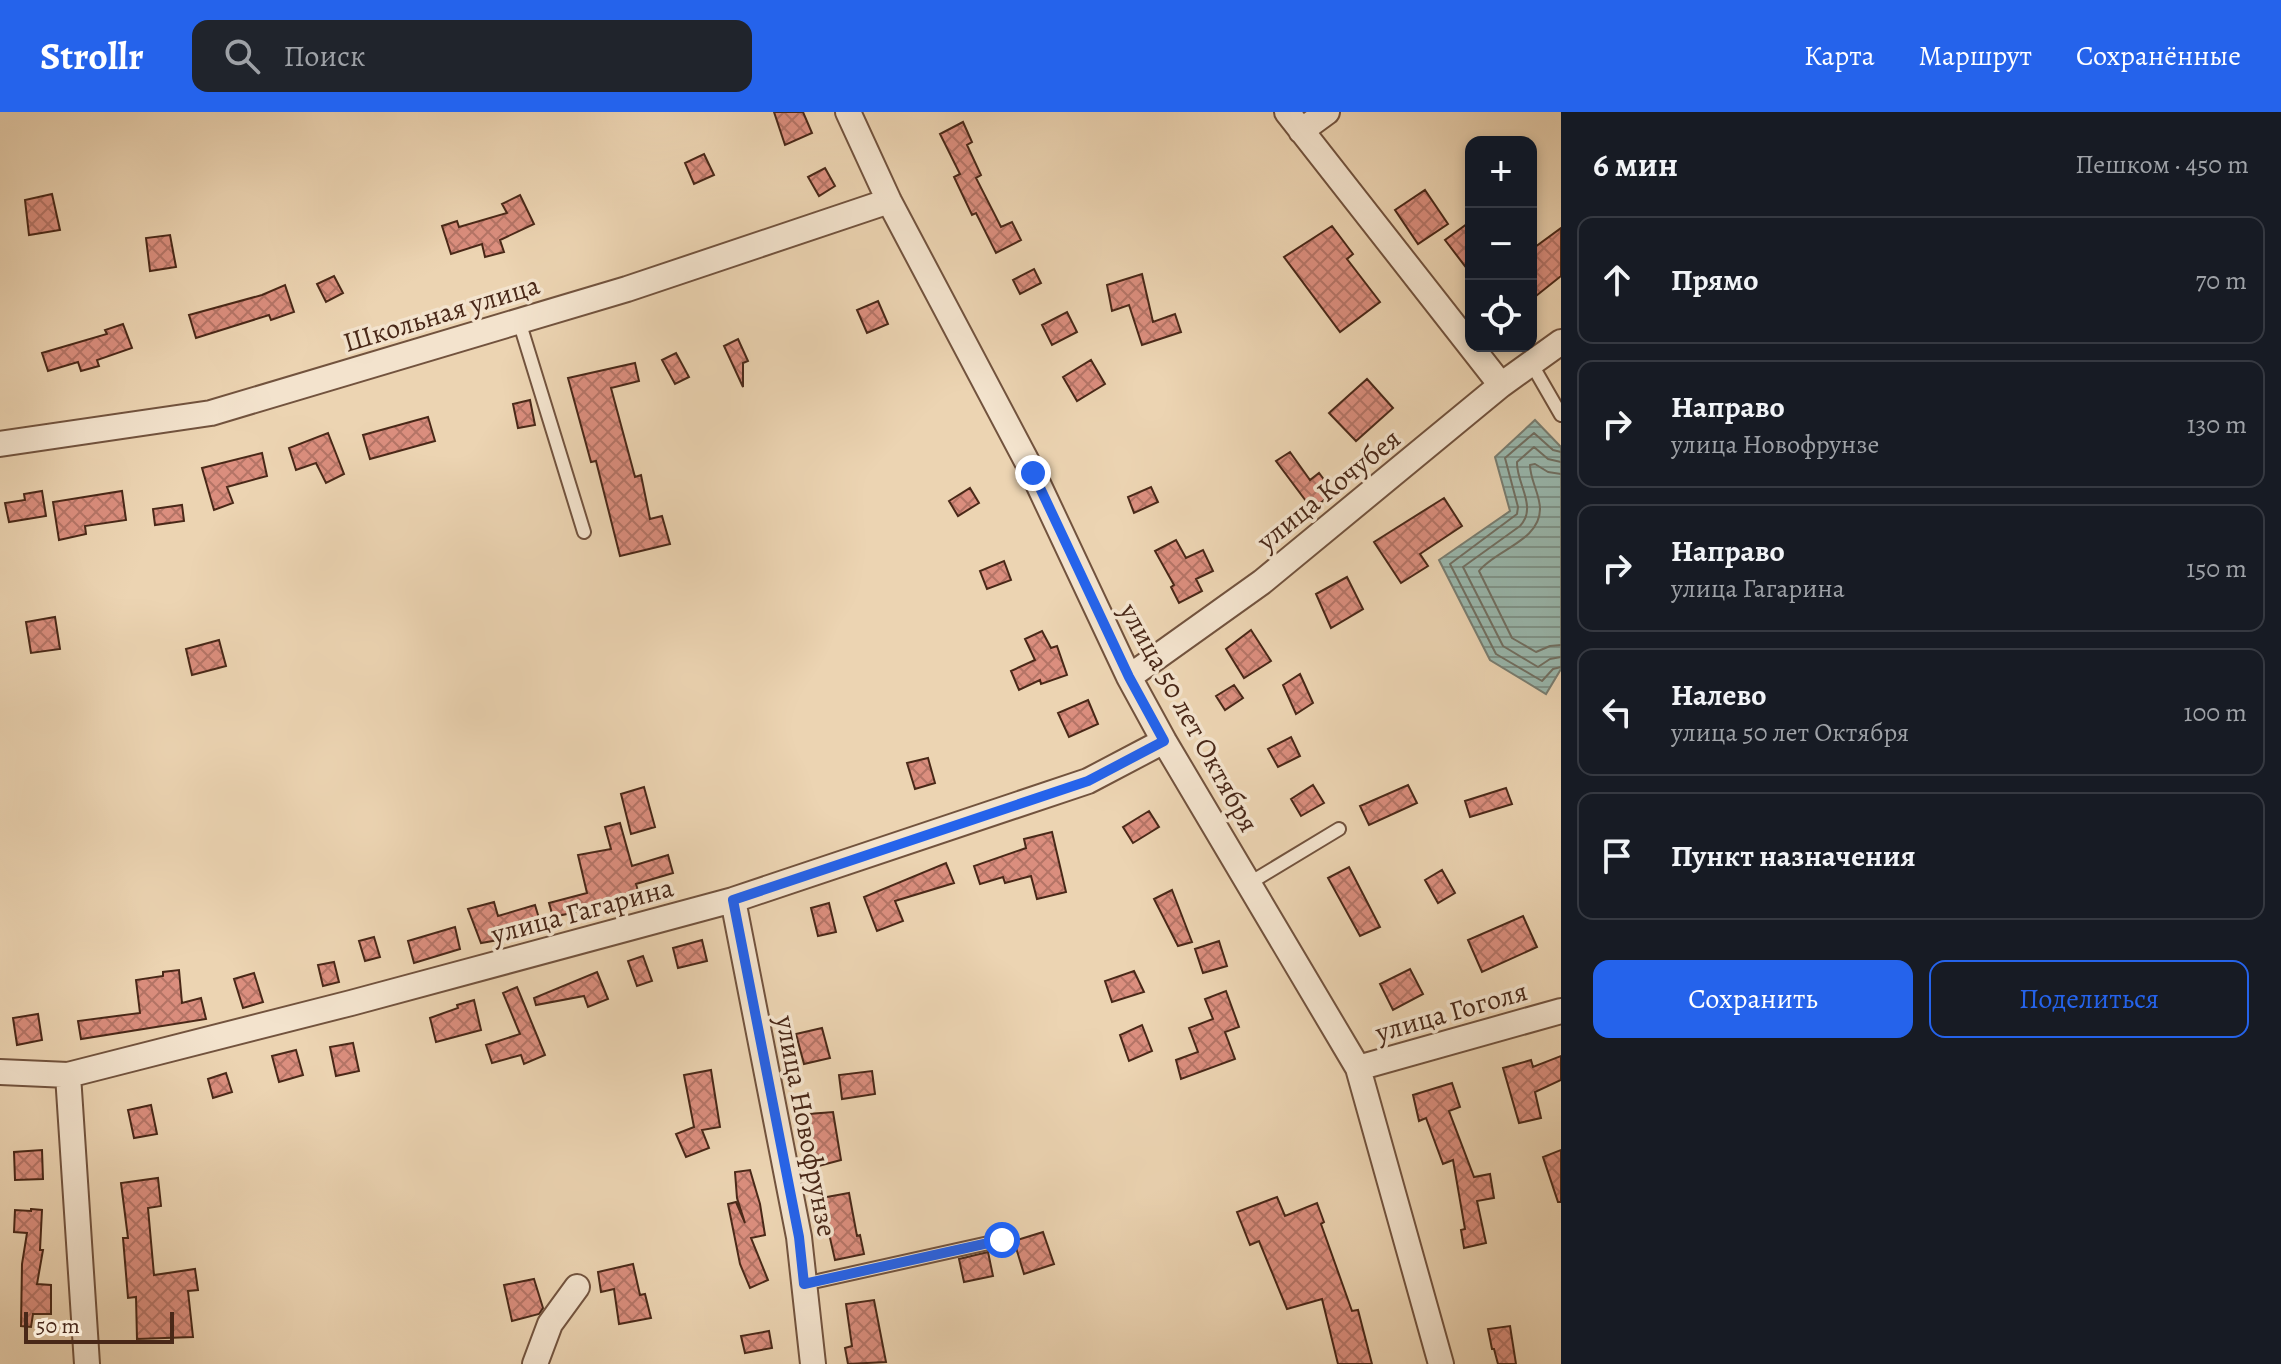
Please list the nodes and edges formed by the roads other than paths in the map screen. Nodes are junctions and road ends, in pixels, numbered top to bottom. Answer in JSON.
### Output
{"nodes":[{"id":1,"x":848,"y":112,"type":"edge"},
{"id":2,"x":1327,"y":112,"type":"edge"},
{"id":3,"x":1294,"y":122,"type":"edge"},
{"id":4,"x":889,"y":201,"type":"junction"},
{"id":5,"x":519,"y":321,"type":"junction"},
{"id":6,"x":1561,"y":342,"type":"edge"},
{"id":7,"x":1531,"y":363,"type":"junction"},
{"id":8,"x":1501,"y":385,"type":"junction"},
{"id":9,"x":1561,"y":415,"type":"edge"},
{"id":10,"x":0,"y":444,"type":"edge"},
{"id":11,"x":584,"y":532,"type":"dead end"},
{"id":12,"x":1129,"y":677,"type":"junction"},
{"id":13,"x":1164,"y":741,"type":"junction"},
{"id":14,"x":1339,"y":829,"type":"dead end"},
{"id":15,"x":1248,"y":884,"type":"junction"},
{"id":16,"x":733,"y":900,"type":"junction"},
{"id":17,"x":1561,"y":1011,"type":"edge"},
{"id":18,"x":1358,"y":1068,"type":"junction"},
{"id":19,"x":0,"y":1072,"type":"edge"},
{"id":20,"x":68,"y":1075,"type":"junction"},
{"id":21,"x":1002,"y":1240,"type":"dead end"},
{"id":22,"x":804,"y":1284,"type":"junction"},
{"id":23,"x":577,"y":1287,"type":"dead end"},
{"id":24,"x":87,"y":1364,"type":"edge"},
{"id":25,"x":535,"y":1364,"type":"edge"},
{"id":26,"x":813,"y":1364,"type":"edge"},
{"id":27,"x":1441,"y":1364,"type":"edge"}],
"edges":[{"from":1,"to":4,"type":"street","name":"улица 50 лет Октября"},
{"from":2,"to":3,"type":"street"},
{"from":3,"to":8,"type":"street"},
{"from":4,"to":5,"type":"street","name":"Школьная улица"},
{"from":4,"to":12,"type":"street","name":"улица 50 лет Октября"},
{"from":5,"to":10,"type":"street","name":"Школьная улица"},
{"from":5,"to":11,"type":"lane"},
{"from":6,"to":7,"type":"street","name":"улица Кочубея"},
{"from":7,"to":8,"type":"street","name":"улица Кочубея"},
{"from":7,"to":9,"type":"lane"},
{"from":8,"to":12,"type":"street","name":"улица Кочубея"},
{"from":12,"to":13,"type":"street","name":"улица 50 лет Октября"},
{"from":13,"to":15,"type":"street","name":"улица 50 лет Октября"},
{"from":13,"to":16,"type":"street","name":"улица Гагарина"},
{"from":14,"to":15,"type":"lane"},
{"from":15,"to":18,"type":"street","name":"улица 50 лет Октября"},
{"from":16,"to":20,"type":"street","name":"улица Гагарина"},
{"from":16,"to":22,"type":"street","name":"улица Новофрунзе"},
{"from":17,"to":18,"type":"street","name":"улица Гоголя"},
{"from":18,"to":27,"type":"street","name":"улица 50 лет Октября"},
{"from":19,"to":20,"type":"street","name":"улица Гагарина"},
{"from":20,"to":24,"type":"street"},
{"from":21,"to":22,"type":"lane"},
{"from":22,"to":26,"type":"street","name":"улица Новофрунзе"},
{"from":23,"to":25,"type":"street"}]}
